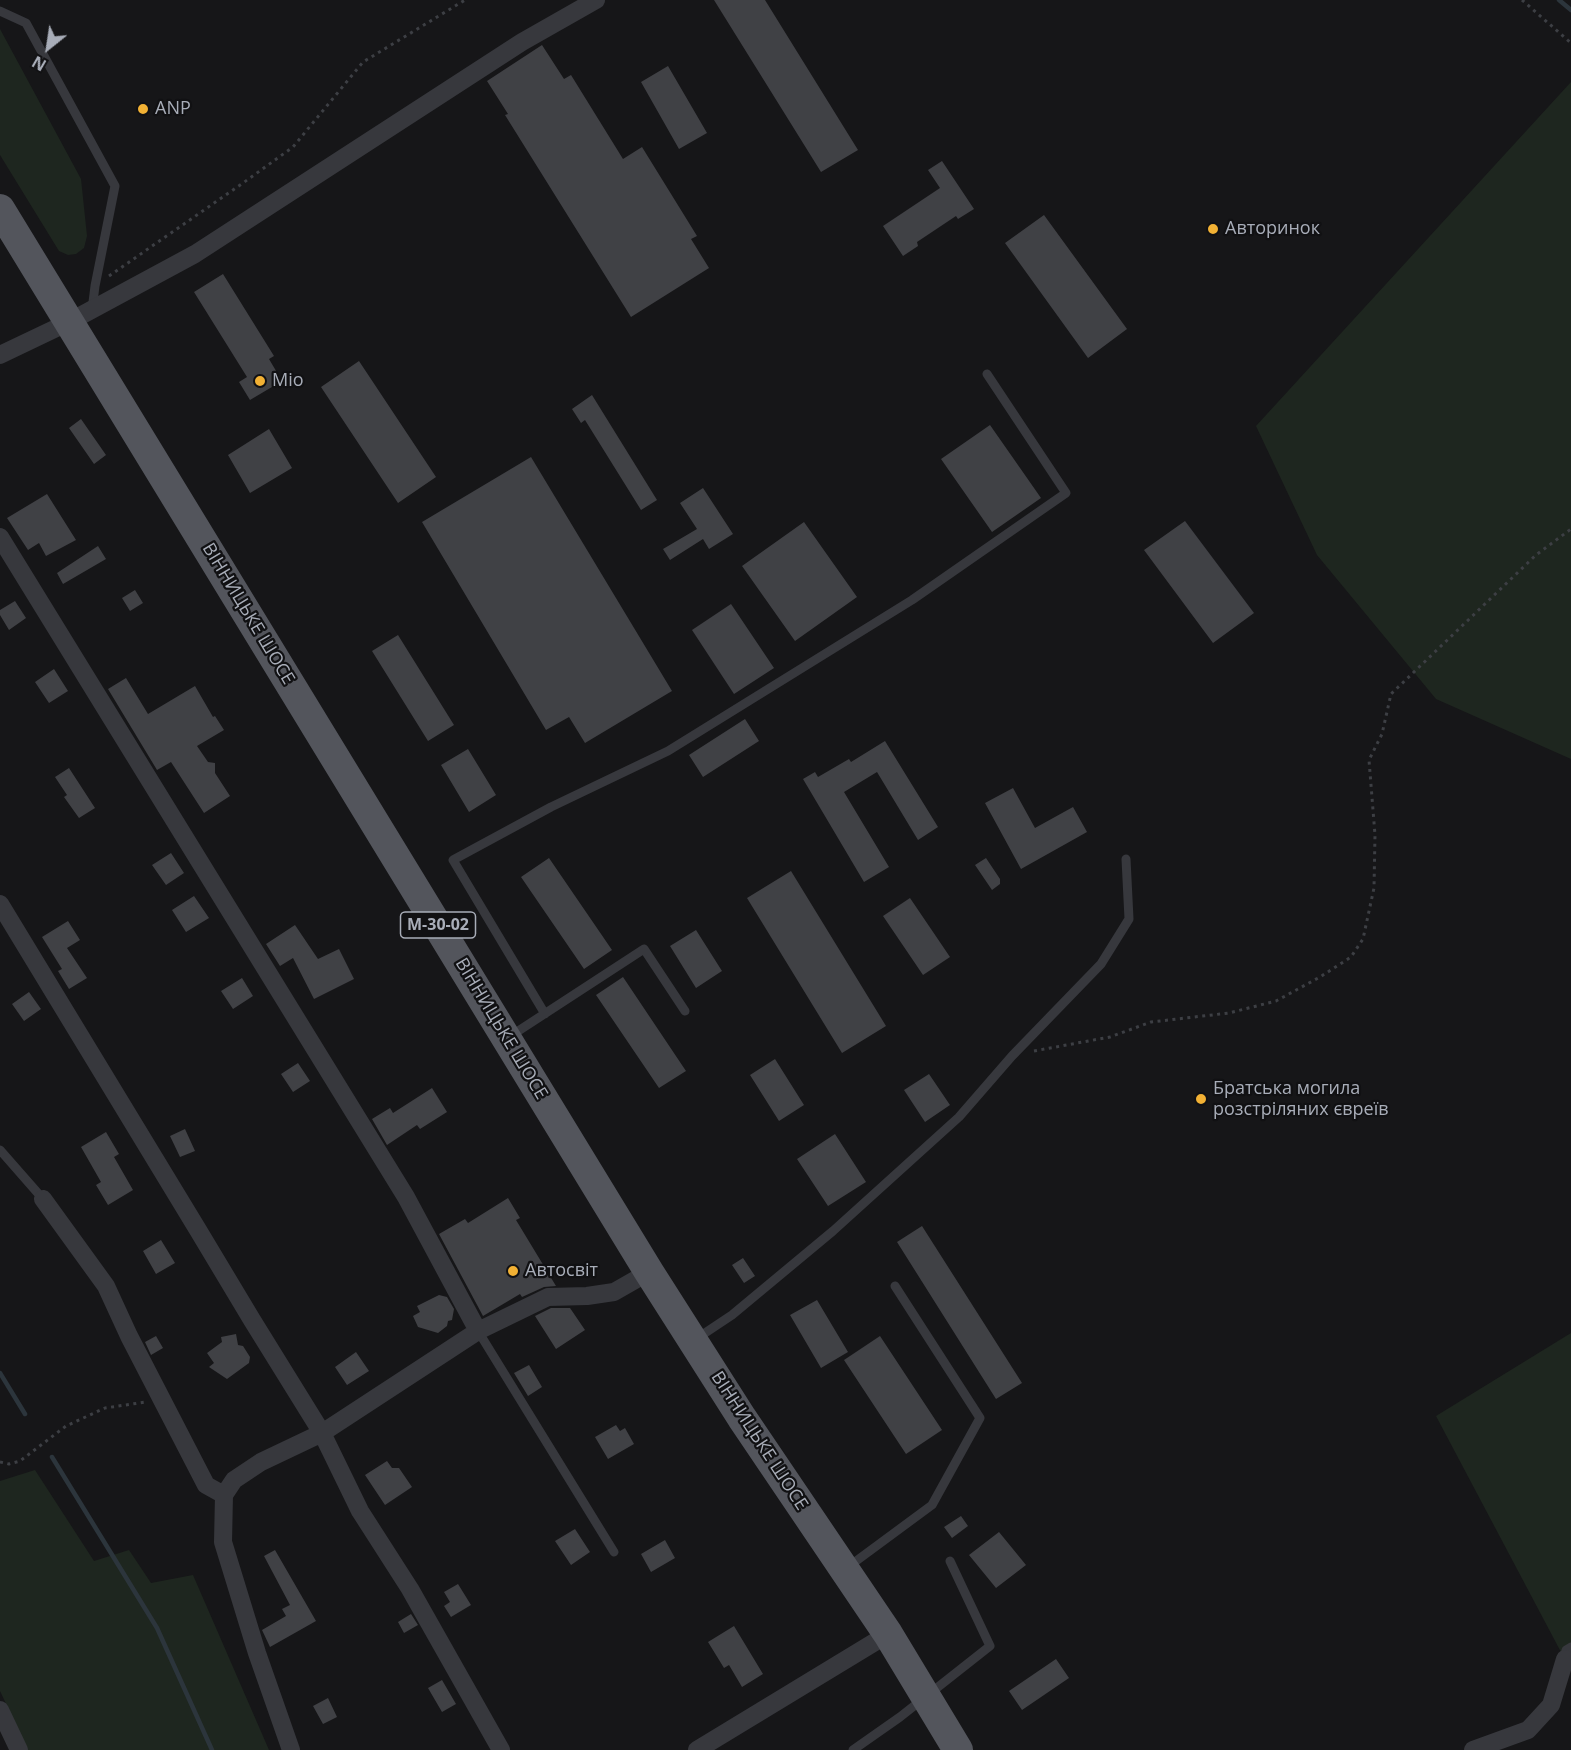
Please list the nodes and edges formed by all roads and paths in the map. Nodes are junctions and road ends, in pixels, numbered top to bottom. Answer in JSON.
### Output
{"nodes":[{"id":1,"x":465,"y":0,"type":"edge"},
{"id":2,"x":596,"y":0,"type":"edge"},
{"id":3,"x":1522,"y":0,"type":"edge"},
{"id":4,"x":0,"y":11,"type":"edge"},
{"id":5,"x":1571,"y":43,"type":"edge"},
{"id":6,"x":0,"y":209,"type":"edge"},
{"id":7,"x":95,"y":286,"type":"junction"},
{"id":8,"x":81,"y":316,"type":"junction"},
{"id":9,"x":0,"y":356,"type":"edge"},
{"id":10,"x":987,"y":374,"type":"dead end"},
{"id":11,"x":1571,"y":529,"type":"edge"},
{"id":12,"x":0,"y":537,"type":"edge"},
{"id":13,"x":1126,"y":858,"type":"dead end"},
{"id":14,"x":0,"y":904,"type":"edge"},
{"id":15,"x":685,"y":1011,"type":"dead end"},
{"id":16,"x":545,"y":1014,"type":"junction"},
{"id":17,"x":507,"y":1039,"type":"junction"},
{"id":18,"x":1012,"y":1056,"type":"junction"},
{"id":19,"x":0,"y":1150,"type":"edge"},
{"id":20,"x":43,"y":1199,"type":"joint"},
{"id":21,"x":649,"y":1272,"type":"junction"},
{"id":22,"x":895,"y":1286,"type":"dead end"},
{"id":23,"x":478,"y":1331,"type":"junction"},
{"id":24,"x":693,"y":1341,"type":"junction"},
{"id":25,"x":162,"y":1400,"type":"junction"},
{"id":26,"x":322,"y":1433,"type":"junction"},
{"id":27,"x":0,"y":1462,"type":"edge"},
{"id":28,"x":206,"y":1485,"type":"junction"},
{"id":29,"x":224,"y":1495,"type":"junction"},
{"id":30,"x":223,"y":1542,"type":"junction"},
{"id":31,"x":614,"y":1552,"type":"dead end"},
{"id":32,"x":950,"y":1561,"type":"dead end"},
{"id":33,"x":844,"y":1570,"type":"junction"},
{"id":34,"x":888,"y":1634,"type":"junction"},
{"id":35,"x":1571,"y":1639,"type":"edge"},
{"id":36,"x":1568,"y":1656,"type":"edge"},
{"id":37,"x":925,"y":1697,"type":"junction"},
{"id":38,"x":0,"y":1710,"type":"edge"},
{"id":39,"x":20,"y":1750,"type":"edge"},
{"id":40,"x":291,"y":1750,"type":"edge"},
{"id":41,"x":501,"y":1750,"type":"edge"},
{"id":42,"x":697,"y":1750,"type":"edge"},
{"id":43,"x":853,"y":1750,"type":"edge"},
{"id":44,"x":958,"y":1750,"type":"edge"},
{"id":45,"x":1473,"y":1750,"type":"edge"}],
"edges":[{"from":1,"to":7,"type":"path"},
{"from":2,"to":8,"type":"street"},
{"from":3,"to":5,"type":"path"},
{"from":4,"to":7,"type":"lane"},
{"from":6,"to":8,"type":"main road","name":"ВІННИЦЬКЕ ШОСЕ","number":"М-30-02"},
{"from":7,"to":8,"type":"lane"},
{"from":8,"to":9,"type":"street"},
{"from":8,"to":17,"type":"main road","name":"ВІННИЦЬКЕ ШОСЕ","number":"М-30-02"},
{"from":10,"to":16,"type":"lane"},
{"from":11,"to":18,"type":"path"},
{"from":12,"to":23,"type":"street"},
{"from":13,"to":18,"type":"lane"},
{"from":14,"to":26,"type":"street"},
{"from":15,"to":16,"type":"lane"},
{"from":16,"to":17,"type":"lane"},
{"from":17,"to":21,"type":"main road","name":"ВІННИЦЬКЕ ШОСЕ","number":"М-30-02"},
{"from":18,"to":24,"type":"lane"},
{"from":19,"to":20,"type":"lane"},
{"from":20,"to":25,"type":"street"},
{"from":21,"to":23,"type":"street"},
{"from":21,"to":24,"type":"main road","name":"ВІННИЦЬКЕ ШОСЕ","number":"М-30-02"},
{"from":22,"to":33,"type":"lane"},
{"from":23,"to":26,"type":"street"},
{"from":23,"to":31,"type":"lane"},
{"from":24,"to":33,"type":"main road","name":"ВІННИЦЬКЕ ШОСЕ","number":"М-30-02"},
{"from":25,"to":27,"type":"path"},
{"from":25,"to":28,"type":"street"},
{"from":26,"to":29,"type":"street"},
{"from":26,"to":41,"type":"street"},
{"from":28,"to":29,"type":"street"},
{"from":28,"to":30,"type":"street"},
{"from":29,"to":30,"type":"street"},
{"from":30,"to":40,"type":"street"},
{"from":32,"to":37,"type":"lane"},
{"from":33,"to":34,"type":"main road","name":"ВІННИЦЬКЕ ШОСЕ","number":"М-30-02"},
{"from":34,"to":37,"type":"main road","name":"ВІННИЦЬКЕ ШОСЕ","number":"М-30-02"},
{"from":34,"to":42,"type":"street"},
{"from":35,"to":36,"type":"lane"},
{"from":36,"to":45,"type":"street"},
{"from":37,"to":43,"type":"lane"},
{"from":37,"to":44,"type":"main road","name":"ВІННИЦЬКЕ ШОСЕ","number":"М-30-02"},
{"from":38,"to":39,"type":"street"}]}
